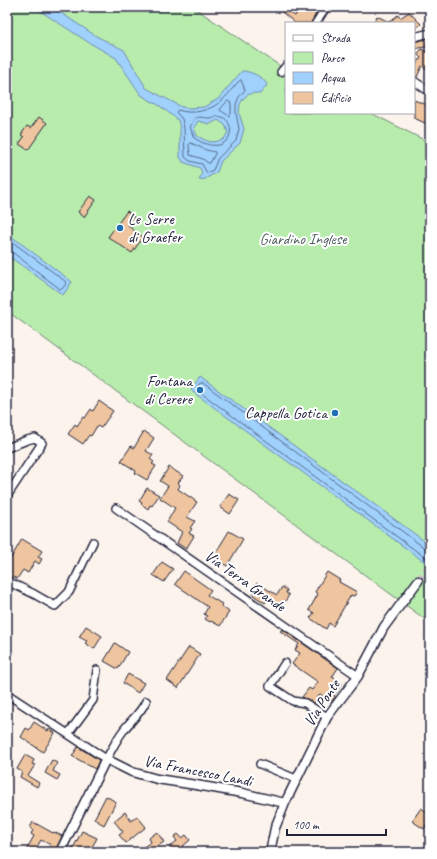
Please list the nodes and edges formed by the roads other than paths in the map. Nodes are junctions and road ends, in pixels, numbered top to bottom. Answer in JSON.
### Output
{"nodes":[{"id":1,"x":326,"y":7,"type":"edge"},
{"id":2,"x":317,"y":22,"type":"edge"},
{"id":3,"x":430,"y":33,"type":"edge"},
{"id":4,"x":415,"y":37,"type":"edge"},
{"id":5,"x":285,"y":67,"type":"edge"},
{"id":6,"x":281,"y":72,"type":"dead end"},
{"id":7,"x":415,"y":82,"type":"edge"},
{"id":8,"x":430,"y":92,"type":"edge"},
{"id":9,"x":7,"y":448,"type":"edge"},
{"id":10,"x":7,"y":496,"type":"edge"},
{"id":11,"x":116,"y":508,"type":"dead end"},
{"id":12,"x":93,"y":542,"type":"dead end"},
{"id":13,"x":7,"y":581,"type":"edge"},
{"id":14,"x":418,"y":581,"type":"tunnel mouth"},
{"id":15,"x":285,"y":662,"type":"dead end"},
{"id":16,"x":97,"y":670,"type":"dead end"},
{"id":17,"x":358,"y":676,"type":"junction"},
{"id":18,"x":7,"y":694,"type":"edge"},
{"id":19,"x":146,"y":701,"type":"dead end"},
{"id":20,"x":327,"y":717,"type":"junction"},
{"id":21,"x":68,"y":734,"type":"junction"},
{"id":22,"x":106,"y":759,"type":"junction"},
{"id":23,"x":260,"y":764,"type":"dead end"},
{"id":24,"x":296,"y":779,"type":"junction"},
{"id":25,"x":285,"y":803,"type":"junction"},
{"id":26,"x":60,"y":852,"type":"edge"},
{"id":27,"x":270,"y":852,"type":"edge"}],
"edges":[{"from":1,"to":2,"type":"street"},
{"from":3,"to":4,"type":"street"},
{"from":5,"to":6,"type":"street"},
{"from":7,"to":8,"type":"street"},
{"from":9,"to":10,"type":"street"},
{"from":11,"to":17,"type":"street","name":"Via Terra Grande"},
{"from":12,"to":13,"type":"street"},
{"from":14,"to":17,"type":"street","name":"Via Ponte"},
{"from":15,"to":20,"type":"street"},
{"from":16,"to":21,"type":"street"},
{"from":17,"to":20,"type":"street","name":"Via Ponte"},
{"from":18,"to":21,"type":"street","name":"Via Francesco Landi"},
{"from":19,"to":22,"type":"street"},
{"from":20,"to":24,"type":"street","name":"Via Ponte"},
{"from":21,"to":22,"type":"street","name":"Via Francesco Landi"},
{"from":22,"to":25,"type":"street","name":"Via Francesco Landi"},
{"from":22,"to":26,"type":"street"},
{"from":23,"to":24,"type":"street"},
{"from":24,"to":25,"type":"street","name":"Via Ponte"},
{"from":25,"to":27,"type":"street","name":"Via Ponte"}]}
